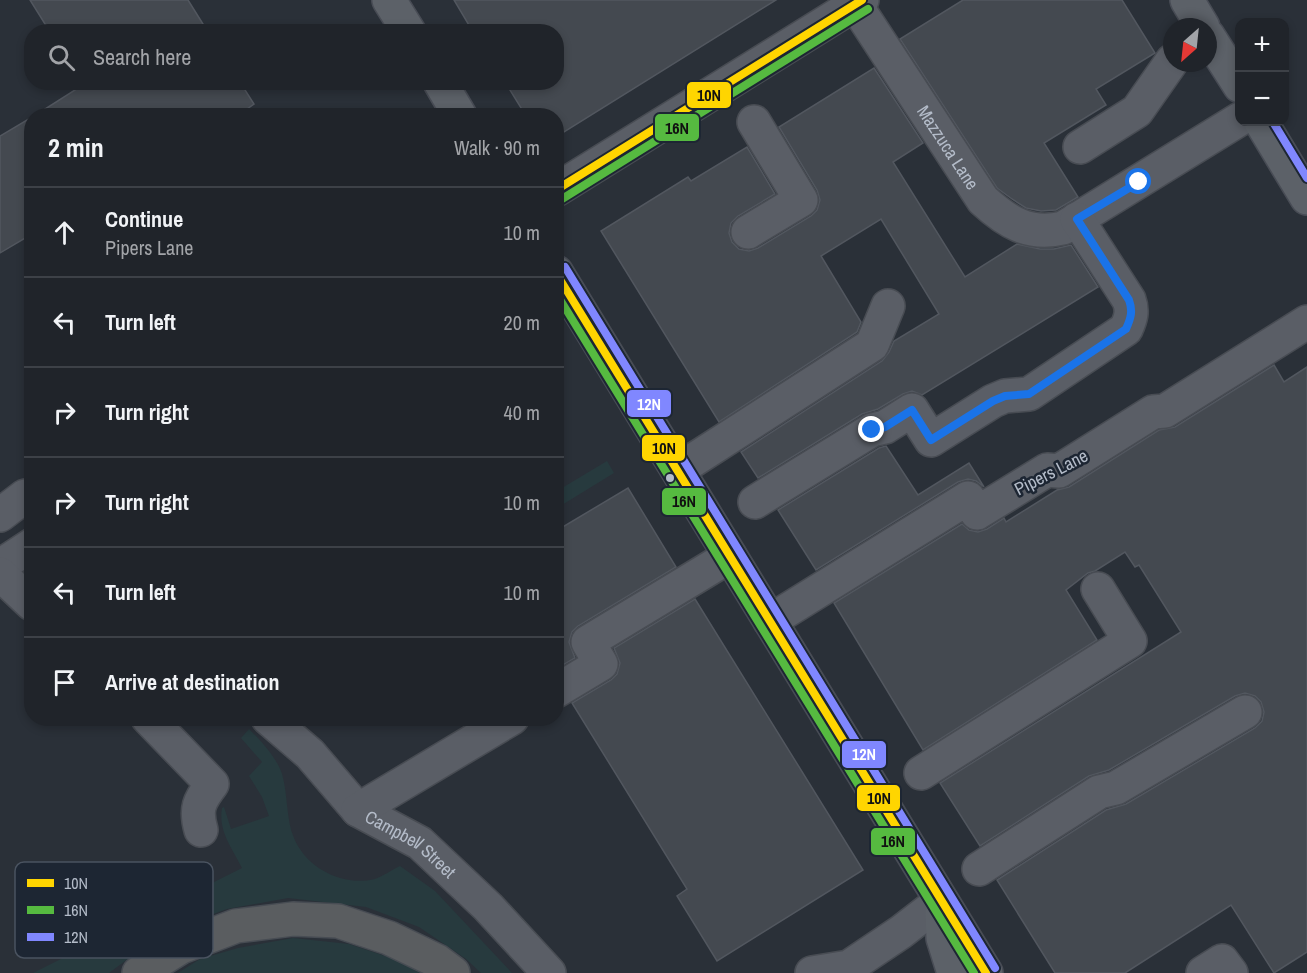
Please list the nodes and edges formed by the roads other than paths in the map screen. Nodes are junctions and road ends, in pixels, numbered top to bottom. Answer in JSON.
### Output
{"nodes":[{"id":1,"x":389,"y":0,"type":"edge"},
{"id":2,"x":1187,"y":0,"type":"edge"},
{"id":3,"x":858,"y":2,"type":"edge"},
{"id":4,"x":1198,"y":18,"type":"edge"},
{"id":5,"x":404,"y":24,"type":"edge"},
{"id":6,"x":1217,"y":51,"type":"edge"},
{"id":7,"x":1164,"y":72,"type":"edge"},
{"id":8,"x":1235,"y":80,"type":"edge"},
{"id":9,"x":445,"y":90,"type":"edge"},
{"id":10,"x":455,"y":108,"type":"edge"},
{"id":11,"x":1235,"y":121,"type":"edge"},
{"id":12,"x":753,"y":122,"type":"dead end"},
{"id":13,"x":1263,"y":126,"type":"edge"},
{"id":14,"x":1080,"y":147,"type":"dead end"},
{"id":15,"x":564,"y":185,"type":"edge"},
{"id":16,"x":1307,"y":198,"type":"edge"},
{"id":17,"x":1077,"y":219,"type":"junction"},
{"id":18,"x":748,"y":232,"type":"dead end"},
{"id":19,"x":564,"y":286,"type":"edge"},
{"id":20,"x":888,"y":306,"type":"dead end"},
{"id":21,"x":1307,"y":322,"type":"edge"},
{"id":22,"x":678,"y":470,"type":"junction"},
{"id":23,"x":24,"y":497,"type":"edge"},
{"id":24,"x":755,"y":502,"type":"dead end"},
{"id":25,"x":0,"y":515,"type":"edge"},
{"id":26,"x":24,"y":550,"type":"edge"},
{"id":27,"x":730,"y":556,"type":"junction"},
{"id":28,"x":0,"y":566,"type":"edge"},
{"id":29,"x":0,"y":574,"type":"edge"},
{"id":30,"x":1098,"y":589,"type":"dead end"},
{"id":31,"x":24,"y":596,"type":"edge"},
{"id":32,"x":770,"y":621,"type":"junction"},
{"id":33,"x":564,"y":686,"type":"edge"},
{"id":34,"x":1245,"y":712,"type":"dead end"},
{"id":35,"x":156,"y":726,"type":"edge"},
{"id":36,"x":277,"y":726,"type":"edge"},
{"id":37,"x":499,"y":726,"type":"edge"},
{"id":38,"x":921,"y":773,"type":"dead end"},
{"id":39,"x":358,"y":810,"type":"junction"},
{"id":40,"x":201,"y":830,"type":"dead end"},
{"id":41,"x":979,"y":869,"type":"dead end"},
{"id":42,"x":941,"y":901,"type":"junction"},
{"id":43,"x":213,"y":935,"type":"edge"},
{"id":44,"x":163,"y":958,"type":"edge"},
{"id":45,"x":139,"y":973,"type":"edge"},
{"id":46,"x":453,"y":973,"type":"edge"},
{"id":47,"x":549,"y":973,"type":"edge"},
{"id":48,"x":812,"y":973,"type":"edge"},
{"id":49,"x":954,"y":973,"type":"edge"},
{"id":50,"x":986,"y":973,"type":"edge"},
{"id":51,"x":1203,"y":973,"type":"edge"},
{"id":52,"x":1231,"y":973,"type":"edge"}],
"edges":[{"from":1,"to":5,"type":"main road"},
{"from":2,"to":4,"type":"main road"},
{"from":3,"to":15,"type":"street"},
{"from":3,"to":17,"type":"street","name":"Mazzuca Lane"},
{"from":6,"to":8,"type":"main road"},
{"from":7,"to":14,"type":"street"},
{"from":9,"to":10,"type":"main road"},
{"from":11,"to":17,"type":"street"},
{"from":12,"to":18,"type":"street"},
{"from":13,"to":16,"type":"main road"},
{"from":17,"to":24,"type":"street"},
{"from":19,"to":22,"type":"main road"},
{"from":20,"to":22,"type":"street"},
{"from":21,"to":32,"type":"street","name":"Pipers Lane"},
{"from":22,"to":27,"type":"main road"},
{"from":23,"to":25,"type":"street"},
{"from":26,"to":28,"type":"street"},
{"from":27,"to":32,"type":"main road"},
{"from":27,"to":33,"type":"street"},
{"from":29,"to":31,"type":"street"},
{"from":30,"to":38,"type":"street"},
{"from":32,"to":42,"type":"main road"},
{"from":34,"to":41,"type":"street"},
{"from":35,"to":40,"type":"street"},
{"from":36,"to":39,"type":"street","name":"Campbell Street"},
{"from":37,"to":39,"type":"street"},
{"from":39,"to":47,"type":"street","name":"Campbell Street"},
{"from":42,"to":48,"type":"street"},
{"from":42,"to":49,"type":"main road"},
{"from":42,"to":50,"type":"main road"},
{"from":43,"to":46,"type":"highway"},
{"from":44,"to":45,"type":"highway"},
{"from":51,"to":52,"type":"street"}]}
